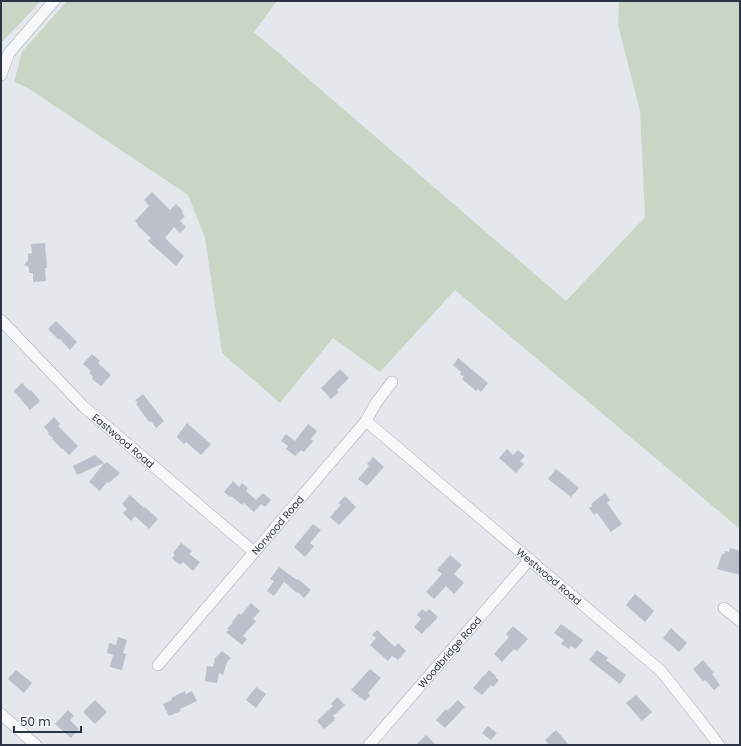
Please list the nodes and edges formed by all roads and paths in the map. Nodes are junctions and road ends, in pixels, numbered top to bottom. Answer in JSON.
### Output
{"nodes":[{"id":1,"x":54,"y":1,"type":"edge"},
{"id":2,"x":1,"y":75,"type":"edge"},
{"id":3,"x":1,"y":320,"type":"edge"},
{"id":4,"x":392,"y":382,"type":"dead end"},
{"id":5,"x":366,"y":421,"type":"junction"},
{"id":6,"x":254,"y":552,"type":"junction"},
{"id":7,"x":530,"y":559,"type":"junction"},
{"id":8,"x":724,"y":608,"type":"dead end"},
{"id":9,"x":740,"y":621,"type":"edge"},
{"id":10,"x":158,"y":665,"type":"dead end"},
{"id":11,"x":1,"y":714,"type":"edge"},
{"id":12,"x":36,"y":745,"type":"edge"},
{"id":13,"x":369,"y":745,"type":"edge"},
{"id":14,"x":718,"y":745,"type":"edge"}],
"edges":[{"from":1,"to":2,"type":"street"},
{"from":3,"to":6,"type":"street","name":"Eastwood Road"},
{"from":4,"to":5,"type":"street","name":"Norwood Road"},
{"from":5,"to":6,"type":"street","name":"Norwood Road"},
{"from":5,"to":7,"type":"street","name":"Westwood Road"},
{"from":6,"to":10,"type":"street","name":"Norwood Road"},
{"from":7,"to":13,"type":"street","name":"Woodbridge Road"},
{"from":7,"to":14,"type":"street","name":"Westwood Road"},
{"from":8,"to":9,"type":"street"},
{"from":11,"to":12,"type":"street"}]}
